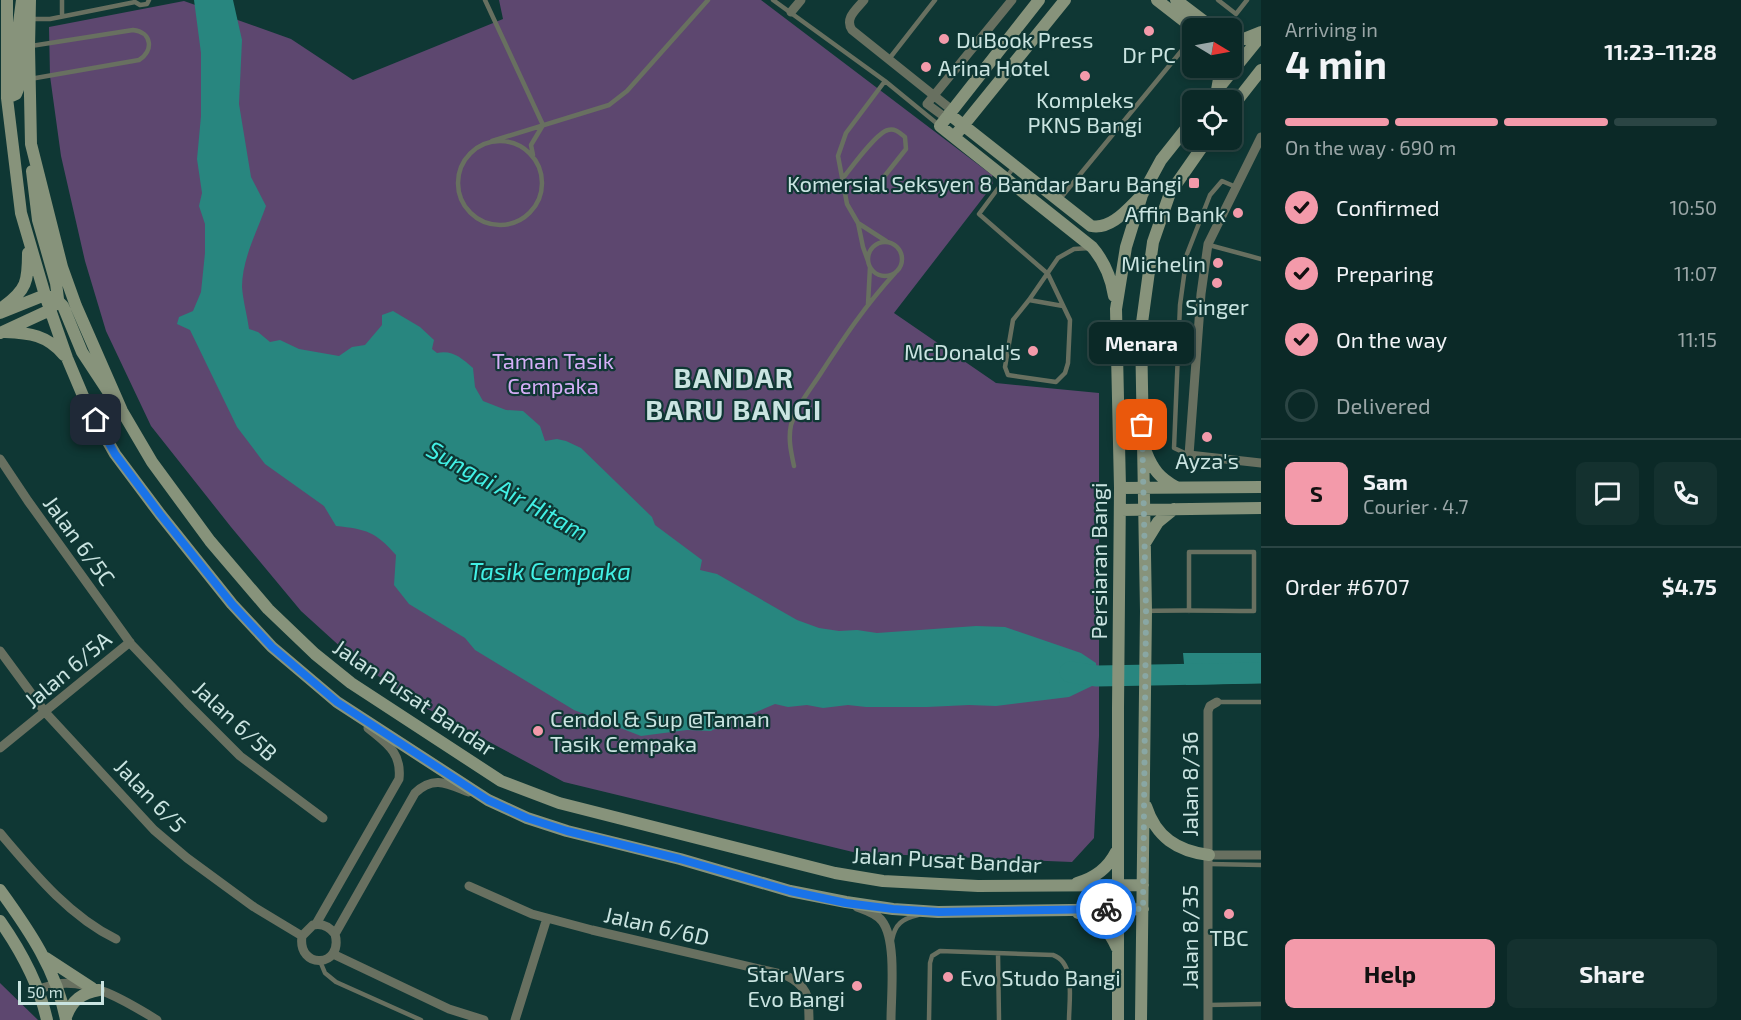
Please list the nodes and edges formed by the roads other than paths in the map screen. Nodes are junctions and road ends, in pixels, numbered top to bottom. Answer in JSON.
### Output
{"nodes":[{"id":1,"x":7,"y":0,"type":"edge"},
{"id":2,"x":22,"y":0,"type":"edge"},
{"id":3,"x":30,"y":0,"type":"edge"},
{"id":4,"x":62,"y":0,"type":"edge"},
{"id":5,"x":149,"y":0,"type":"edge"},
{"id":6,"x":485,"y":0,"type":"edge"},
{"id":7,"x":708,"y":0,"type":"edge"},
{"id":8,"x":773,"y":0,"type":"edge"},
{"id":9,"x":801,"y":0,"type":"edge"},
{"id":10,"x":864,"y":0,"type":"edge"},
{"id":11,"x":935,"y":0,"type":"edge"},
{"id":12,"x":1012,"y":0,"type":"edge"},
{"id":13,"x":1039,"y":0,"type":"edge"},
{"id":14,"x":1065,"y":0,"type":"edge"},
{"id":15,"x":1157,"y":0,"type":"edge"},
{"id":16,"x":1176,"y":0,"type":"edge"},
{"id":17,"x":1218,"y":0,"type":"edge"},
{"id":18,"x":1247,"y":0,"type":"edge"},
{"id":19,"x":135,"y":1,"type":"edge"},
{"id":20,"x":791,"y":12,"type":"junction"},
{"id":21,"x":62,"y":16,"type":"junction"},
{"id":22,"x":1200,"y":18,"type":"edge"},
{"id":23,"x":30,"y":19,"type":"junction"},
{"id":24,"x":1182,"y":19,"type":"edge"},
{"id":25,"x":1261,"y":34,"type":"edge"},
{"id":26,"x":1242,"y":40,"type":"edge"},
{"id":27,"x":29,"y":47,"type":"junction"},
{"id":28,"x":1182,"y":50,"type":"edge"},
{"id":29,"x":889,"y":60,"type":"junction"},
{"id":30,"x":1261,"y":70,"type":"edge"},
{"id":31,"x":29,"y":79,"type":"junction"},
{"id":32,"x":885,"y":81,"type":"junction"},
{"id":33,"x":1218,"y":90,"type":"edge"},
{"id":34,"x":1242,"y":94,"type":"edge"},
{"id":35,"x":933,"y":95,"type":"junction"},
{"id":36,"x":4,"y":98,"type":"edge"},
{"id":37,"x":947,"y":117,"type":"junction"},
{"id":38,"x":543,"y":125,"type":"junction"},
{"id":39,"x":964,"y":125,"type":"junction"},
{"id":40,"x":1182,"y":134,"type":"edge"},
{"id":41,"x":954,"y":137,"type":"junction"},
{"id":42,"x":1260,"y":140,"type":"edge"},
{"id":43,"x":492,"y":141,"type":"junction"},
{"id":44,"x":31,"y":144,"type":"junction"},
{"id":45,"x":1200,"y":150,"type":"edge"},
{"id":46,"x":533,"y":157,"type":"junction"},
{"id":47,"x":1014,"y":166,"type":"junction"},
{"id":48,"x":843,"y":178,"type":"junction"},
{"id":49,"x":1005,"y":178,"type":"junction"},
{"id":50,"x":1236,"y":187,"type":"junction"},
{"id":51,"x":872,"y":192,"type":"dead end"},
{"id":52,"x":1142,"y":195,"type":"junction"},
{"id":53,"x":1059,"y":200,"type":"junction"},
{"id":54,"x":858,"y":223,"type":"junction"},
{"id":55,"x":1090,"y":225,"type":"junction"},
{"id":56,"x":27,"y":236,"type":"junction"},
{"id":57,"x":1082,"y":239,"type":"junction"},
{"id":58,"x":889,"y":242,"type":"junction"},
{"id":59,"x":1208,"y":244,"type":"junction"},
{"id":60,"x":1092,"y":248,"type":"junction"},
{"id":61,"x":1261,"y":259,"type":"edge"},
{"id":62,"x":869,"y":264,"type":"junction"},
{"id":63,"x":895,"y":273,"type":"junction"},
{"id":64,"x":1048,"y":274,"type":"junction"},
{"id":65,"x":45,"y":295,"type":"junction"},
{"id":66,"x":1029,"y":300,"type":"junction"},
{"id":67,"x":867,"y":304,"type":"junction"},
{"id":68,"x":54,"y":305,"type":"junction"},
{"id":69,"x":1063,"y":306,"type":"junction"},
{"id":70,"x":1116,"y":309,"type":"junction"},
{"id":71,"x":0,"y":311,"type":"edge"},
{"id":72,"x":1,"y":332,"type":"edge"},
{"id":73,"x":67,"y":358,"type":"junction"},
{"id":74,"x":122,"y":411,"type":"junction"},
{"id":75,"x":1143,"y":446,"type":"junction"},
{"id":76,"x":1189,"y":455,"type":"junction"},
{"id":77,"x":0,"y":459,"type":"edge"},
{"id":78,"x":1261,"y":463,"type":"edge"},
{"id":79,"x":794,"y":466,"type":"dead end"},
{"id":80,"x":1261,"y":487,"type":"edge"},
{"id":81,"x":1120,"y":488,"type":"junction"},
{"id":82,"x":1144,"y":488,"type":"junction"},
{"id":83,"x":1177,"y":488,"type":"junction"},
{"id":84,"x":1261,"y":508,"type":"edge"},
{"id":85,"x":1144,"y":509,"type":"junction"},
{"id":86,"x":1175,"y":509,"type":"junction"},
{"id":87,"x":1120,"y":510,"type":"junction"},
{"id":88,"x":1145,"y":544,"type":"junction"},
{"id":89,"x":1146,"y":611,"type":"junction"},
{"id":90,"x":1189,"y":611,"type":"junction"},
{"id":91,"x":130,"y":642,"type":"junction"},
{"id":92,"x":0,"y":651,"type":"edge"},
{"id":93,"x":337,"y":702,"type":"junction"},
{"id":94,"x":1217,"y":702,"type":"joint"},
{"id":95,"x":1261,"y":702,"type":"edge"},
{"id":96,"x":45,"y":712,"type":"junction"},
{"id":97,"x":0,"y":748,"type":"edge"},
{"id":98,"x":1144,"y":799,"type":"junction"},
{"id":99,"x":488,"y":800,"type":"junction"},
{"id":100,"x":323,"y":818,"type":"dead end"},
{"id":101,"x":0,"y":833,"type":"edge"},
{"id":102,"x":1117,"y":849,"type":"junction"},
{"id":103,"x":1261,"y":855,"type":"edge"},
{"id":104,"x":1209,"y":859,"type":"junction"},
{"id":105,"x":1261,"y":866,"type":"edge"},
{"id":106,"x":1118,"y":885,"type":"junction"},
{"id":107,"x":1143,"y":885,"type":"junction"},
{"id":108,"x":469,"y":886,"type":"dead end"},
{"id":109,"x":1061,"y":886,"type":"junction"},
{"id":110,"x":0,"y":891,"type":"edge"},
{"id":111,"x":846,"y":903,"type":"junction"},
{"id":112,"x":1118,"y":909,"type":"junction"},
{"id":113,"x":1143,"y":909,"type":"junction"},
{"id":114,"x":1062,"y":910,"type":"junction"},
{"id":115,"x":939,"y":912,"type":"junction"},
{"id":116,"x":547,"y":918,"type":"junction"},
{"id":117,"x":0,"y":921,"type":"edge"},
{"id":118,"x":316,"y":924,"type":"junction"},
{"id":119,"x":335,"y":934,"type":"junction"},
{"id":120,"x":302,"y":936,"type":"junction"},
{"id":121,"x":116,"y":939,"type":"dead end"},
{"id":122,"x":890,"y":950,"type":"junction"},
{"id":123,"x":1119,"y":952,"type":"junction"},
{"id":124,"x":333,"y":954,"type":"junction"},
{"id":125,"x":999,"y":954,"type":"junction"},
{"id":126,"x":45,"y":957,"type":"junction"},
{"id":127,"x":320,"y":961,"type":"junction"},
{"id":128,"x":57,"y":984,"type":"junction"},
{"id":129,"x":39,"y":989,"type":"junction"},
{"id":130,"x":95,"y":989,"type":"junction"},
{"id":131,"x":1261,"y":1004,"type":"edge"},
{"id":132,"x":1208,"y":1005,"type":"junction"},
{"id":133,"x":66,"y":1018,"type":"edge"},
{"id":134,"x":153,"y":1019,"type":"edge"},
{"id":135,"x":47,"y":1020,"type":"edge"},
{"id":136,"x":421,"y":1020,"type":"edge"},
{"id":137,"x":484,"y":1020,"type":"edge"},
{"id":138,"x":515,"y":1020,"type":"edge"},
{"id":139,"x":809,"y":1020,"type":"edge"},
{"id":140,"x":891,"y":1020,"type":"edge"},
{"id":141,"x":929,"y":1020,"type":"edge"},
{"id":142,"x":999,"y":1020,"type":"edge"},
{"id":143,"x":1069,"y":1020,"type":"edge"},
{"id":144,"x":1118,"y":1020,"type":"edge"},
{"id":145,"x":1141,"y":1020,"type":"edge"},
{"id":146,"x":1208,"y":1020,"type":"edge"}],
"edges":[{"from":1,"to":36,"type":"main road","name":"Jalan Pusat Bandar"},
{"from":2,"to":36,"type":"main road"},
{"from":3,"to":23,"type":"main road","name":"Jalan Pusat Bandar"},
{"from":4,"to":21,"type":"lane"},
{"from":5,"to":19,"type":"lane"},
{"from":6,"to":38,"type":"lane"},
{"from":7,"to":38,"type":"lane"},
{"from":8,"to":20,"type":"lane"},
{"from":9,"to":20,"type":"street"},
{"from":10,"to":29,"type":"street"},
{"from":11,"to":29,"type":"lane"},
{"from":12,"to":35,"type":"street"},
{"from":13,"to":37,"type":"main road"},
{"from":14,"to":39,"type":"main road"},
{"from":15,"to":24,"type":"main road"},
{"from":16,"to":22,"type":"main road"},
{"from":17,"to":18,"type":"lane"},
{"from":19,"to":21,"type":"lane"},
{"from":20,"to":32,"type":"lane"},
{"from":21,"to":23,"type":"lane"},
{"from":23,"to":27,"type":"main road","name":"Jalan Pusat Bandar"},
{"from":25,"to":26,"type":"main road"},
{"from":25,"to":33,"type":"main road"},
{"from":27,"to":31,"type":"main road","name":"Jalan Pusat Bandar"},
{"from":27,"to":31,"type":"lane"},
{"from":28,"to":53,"type":"lane"},
{"from":29,"to":35,"type":"street"},
{"from":30,"to":34,"type":"main road"},
{"from":31,"to":44,"type":"main road","name":"Jalan Pusat Bandar"},
{"from":32,"to":37,"type":"lane"},
{"from":32,"to":48,"type":"lane"},
{"from":35,"to":37,"type":"street"},
{"from":36,"to":56,"type":"main road","name":"Jalan Pusat Bandar"},
{"from":37,"to":39,"type":"main road"},
{"from":37,"to":41,"type":"main road"},
{"from":38,"to":43,"type":"lane"},
{"from":38,"to":46,"type":"lane"},
{"from":39,"to":41,"type":"main road"},
{"from":39,"to":47,"type":"main road"},
{"from":40,"to":52,"type":"main road","name":"Persiaran Bangi"},
{"from":41,"to":49,"type":"main road"},
{"from":42,"to":50,"type":"street"},
{"from":43,"to":46,"type":"lane"},
{"from":43,"to":46,"type":"lane"},
{"from":44,"to":68,"type":"main road"},
{"from":44,"to":74,"type":"main road","name":"Jalan Pusat Bandar"},
{"from":45,"to":75,"type":"main road","name":"Persiaran Bangi"},
{"from":47,"to":49,"type":"lane"},
{"from":47,"to":53,"type":"main road"},
{"from":48,"to":51,"type":"lane"},
{"from":48,"to":54,"type":"lane"},
{"from":49,"to":57,"type":"main road"},
{"from":49,"to":64,"type":"lane"},
{"from":50,"to":59,"type":"street"},
{"from":50,"to":76,"type":"lane"},
{"from":52,"to":55,"type":"main road"},
{"from":52,"to":70,"type":"main road","name":"Persiaran Bangi"},
{"from":53,"to":55,"type":"main road"},
{"from":54,"to":58,"type":"lane"},
{"from":54,"to":62,"type":"lane"},
{"from":55,"to":57,"type":"street"},
{"from":56,"to":65,"type":"main road","name":"Jalan Pusat Bandar"},
{"from":56,"to":71,"type":"main road"},
{"from":57,"to":60,"type":"main road"},
{"from":58,"to":62,"type":"lane"},
{"from":58,"to":63,"type":"lane"},
{"from":59,"to":61,"type":"lane"},
{"from":59,"to":76,"type":"street"},
{"from":60,"to":64,"type":"lane"},
{"from":60,"to":70,"type":"main road"},
{"from":62,"to":63,"type":"lane"},
{"from":62,"to":67,"type":"lane"},
{"from":63,"to":67,"type":"lane"},
{"from":64,"to":66,"type":"lane"},
{"from":64,"to":69,"type":"lane"},
{"from":65,"to":68,"type":"main road","name":"Jalan Pusat Bandar"},
{"from":65,"to":71,"type":"main road"},
{"from":66,"to":69,"type":"lane"},
{"from":66,"to":69,"type":"lane"},
{"from":67,"to":79,"type":"lane"},
{"from":68,"to":72,"type":"main road"},
{"from":68,"to":73,"type":"main road","name":"Jalan Pusat Bandar"},
{"from":68,"to":74,"type":"main road"},
{"from":70,"to":81,"type":"main road","name":"Persiaran Bangi"},
{"from":72,"to":73,"type":"main road"},
{"from":73,"to":93,"type":"main road","name":"Jalan Pusat Bandar"},
{"from":74,"to":109,"type":"main road","name":"Jalan Pusat Bandar"},
{"from":75,"to":82,"type":"main road","name":"Persiaran Bangi"},
{"from":75,"to":83,"type":"main road"},
{"from":76,"to":78,"type":"street"},
{"from":77,"to":91,"type":"street","name":"Jalan 6/5C"},
{"from":80,"to":83,"type":"main road"},
{"from":81,"to":82,"type":"main road"},
{"from":81,"to":87,"type":"main road","name":"Persiaran Bangi"},
{"from":82,"to":83,"type":"main road"},
{"from":82,"to":85,"type":"main road","name":"Persiaran Bangi"},
{"from":84,"to":86,"type":"main road"},
{"from":85,"to":86,"type":"main road"},
{"from":85,"to":87,"type":"main road"},
{"from":85,"to":88,"type":"main road","name":"Persiaran Bangi"},
{"from":86,"to":88,"type":"main road"},
{"from":87,"to":102,"type":"main road","name":"Persiaran Bangi"},
{"from":88,"to":89,"type":"main road","name":"Persiaran Bangi"},
{"from":89,"to":90,"type":"lane"},
{"from":89,"to":98,"type":"main road","name":"Persiaran Bangi"},
{"from":90,"to":90,"type":"lane"},
{"from":91,"to":96,"type":"street","name":"Jalan 6/5A"},
{"from":91,"to":100,"type":"street","name":"Jalan 6/5B"},
{"from":92,"to":96,"type":"street","name":"Jalan 6/5"},
{"from":93,"to":99,"type":"main road","name":"Jalan Pusat Bandar"},
{"from":93,"to":118,"type":"street"},
{"from":94,"to":95,"type":"lane"},
{"from":94,"to":104,"type":"street","name":"Jalan 8/36"},
{"from":96,"to":97,"type":"street","name":"Jalan 6/5A"},
{"from":96,"to":120,"type":"street","name":"Jalan 6/5"},
{"from":98,"to":104,"type":"main road"},
{"from":98,"to":107,"type":"main road","name":"Persiaran Bangi"},
{"from":99,"to":111,"type":"main road","name":"Jalan Pusat Bandar"},
{"from":99,"to":119,"type":"street"},
{"from":101,"to":121,"type":"street"},
{"from":102,"to":106,"type":"main road","name":"Persiaran Bangi"},
{"from":102,"to":109,"type":"main road"},
{"from":103,"to":104,"type":"street","name":"Jalan 8/36"},
{"from":104,"to":105,"type":"lane"},
{"from":104,"to":132,"type":"street","name":"Jalan 8/35"},
{"from":106,"to":107,"type":"main road","name":"Jalan Pusat Bandar"},
{"from":106,"to":109,"type":"main road","name":"Jalan Pusat Bandar"},
{"from":106,"to":112,"type":"main road","name":"Persiaran Bangi"},
{"from":107,"to":113,"type":"main road","name":"Persiaran Bangi"},
{"from":108,"to":116,"type":"street","name":"Jalan 6/6D"},
{"from":110,"to":126,"type":"main road"},
{"from":111,"to":115,"type":"main road","name":"Jalan Pusat Bandar"},
{"from":111,"to":122,"type":"street","name":"Jalan Pusat Bandar"},
{"from":112,"to":113,"type":"main road","name":"Jalan Pusat Bandar"},
{"from":112,"to":114,"type":"main road","name":"Jalan Pusat Bandar"},
{"from":112,"to":123,"type":"main road","name":"Persiaran Bangi"},
{"from":113,"to":145,"type":"main road","name":"Persiaran Bangi"},
{"from":114,"to":115,"type":"main road","name":"Jalan Pusat Bandar"},
{"from":114,"to":123,"type":"main road"},
{"from":115,"to":122,"type":"lane","name":"Jalan Pusat Bandar"},
{"from":116,"to":138,"type":"street"},
{"from":116,"to":139,"type":"street","name":"Jalan 6/6D"},
{"from":117,"to":129,"type":"main road"},
{"from":118,"to":119,"type":"street"},
{"from":118,"to":120,"type":"street"},
{"from":119,"to":124,"type":"street"},
{"from":120,"to":127,"type":"street"},
{"from":122,"to":140,"type":"street","name":"Jalan Pusat Bandar"},
{"from":123,"to":144,"type":"main road","name":"Persiaran Bangi"},
{"from":124,"to":127,"type":"street"},
{"from":124,"to":137,"type":"street"},
{"from":125,"to":141,"type":"lane"},
{"from":125,"to":142,"type":"lane"},
{"from":125,"to":143,"type":"lane"},
{"from":126,"to":128,"type":"main road"},
{"from":126,"to":130,"type":"main road"},
{"from":127,"to":136,"type":"lane"},
{"from":128,"to":129,"type":"street"},
{"from":128,"to":130,"type":"street"},
{"from":128,"to":133,"type":"main road"},
{"from":129,"to":135,"type":"main road"},
{"from":130,"to":133,"type":"main road"},
{"from":130,"to":134,"type":"street"},
{"from":131,"to":132,"type":"lane"},
{"from":132,"to":146,"type":"street","name":"Jalan 8/35"}]}
